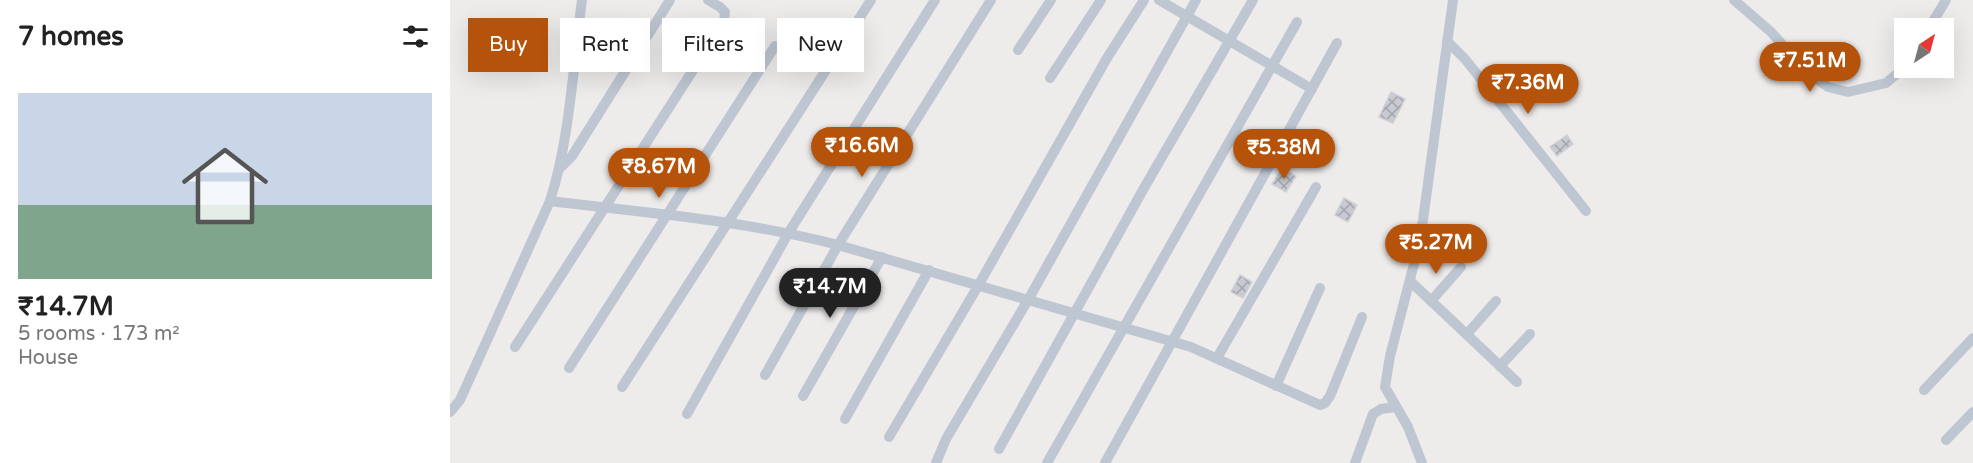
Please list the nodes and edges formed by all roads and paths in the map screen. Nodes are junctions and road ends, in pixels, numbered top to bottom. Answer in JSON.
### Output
{"nodes":[{"id":1,"x":582,"y":0,"type":"edge"},
{"id":2,"x":670,"y":0,"type":"edge"},
{"id":3,"x":708,"y":0,"type":"edge"},
{"id":4,"x":871,"y":0,"type":"edge"},
{"id":5,"x":935,"y":0,"type":"edge"},
{"id":6,"x":991,"y":0,"type":"edge"},
{"id":7,"x":1051,"y":0,"type":"edge"},
{"id":8,"x":1101,"y":0,"type":"edge"},
{"id":9,"x":1144,"y":0,"type":"edge"},
{"id":10,"x":1159,"y":0,"type":"edge"},
{"id":11,"x":1196,"y":0,"type":"edge"},
{"id":12,"x":1253,"y":0,"type":"edge"},
{"id":13,"x":1453,"y":0,"type":"edge"},
{"id":14,"x":1734,"y":0,"type":"edge"},
{"id":15,"x":1946,"y":0,"type":"edge"},
{"id":16,"x":1188,"y":17,"type":"junction"},
{"id":17,"x":1935,"y":18,"type":"edge"},
{"id":18,"x":1297,"y":22,"type":"dead end"},
{"id":19,"x":1447,"y":40,"type":"junction"},
{"id":20,"x":1230,"y":41,"type":"junction"},
{"id":21,"x":1338,"y":44,"type":"dead end"},
{"id":22,"x":775,"y":46,"type":"dead end"},
{"id":23,"x":1018,"y":50,"type":"dead end"},
{"id":24,"x":1272,"y":65,"type":"junction"},
{"id":25,"x":1894,"y":76,"type":"edge"},
{"id":26,"x":1050,"y":78,"type":"dead end"},
{"id":27,"x":1312,"y":89,"type":"junction"},
{"id":28,"x":560,"y":168,"type":"junction"},
{"id":29,"x":1316,"y":187,"type":"dead end"},
{"id":30,"x":550,"y":201,"type":"junction"},
{"id":31,"x":603,"y":207,"type":"junction"},
{"id":32,"x":1586,"y":211,"type":"dead end"},
{"id":33,"x":665,"y":215,"type":"junction"},
{"id":34,"x":727,"y":222,"type":"junction"},
{"id":35,"x":789,"y":232,"type":"junction"},
{"id":36,"x":838,"y":245,"type":"junction"},
{"id":37,"x":882,"y":257,"type":"junction"},
{"id":38,"x":1461,"y":267,"type":"dead end"},
{"id":39,"x":929,"y":270,"type":"junction"},
{"id":40,"x":1410,"y":281,"type":"junction"},
{"id":41,"x":978,"y":286,"type":"junction"},
{"id":42,"x":1320,"y":288,"type":"dead end"},
{"id":43,"x":1028,"y":300,"type":"junction"},
{"id":44,"x":1431,"y":301,"type":"junction"},
{"id":45,"x":1496,"y":301,"type":"dead end"},
{"id":46,"x":1075,"y":314,"type":"junction"},
{"id":47,"x":1362,"y":317,"type":"dead end"},
{"id":48,"x":1124,"y":327,"type":"junction"},
{"id":49,"x":1467,"y":334,"type":"junction"},
{"id":50,"x":1530,"y":334,"type":"dead end"},
{"id":51,"x":1973,"y":338,"type":"edge"},
{"id":52,"x":1173,"y":341,"type":"junction"},
{"id":53,"x":515,"y":346,"type":"dead end"},
{"id":54,"x":1216,"y":358,"type":"junction"},
{"id":55,"x":1500,"y":366,"type":"junction"},
{"id":56,"x":568,"y":368,"type":"dead end"},
{"id":57,"x":765,"y":375,"type":"dead end"},
{"id":58,"x":1517,"y":381,"type":"dead end"},
{"id":59,"x":1276,"y":386,"type":"junction"},
{"id":60,"x":622,"y":387,"type":"dead end"},
{"id":61,"x":1924,"y":390,"type":"dead end"},
{"id":62,"x":803,"y":396,"type":"dead end"},
{"id":63,"x":1396,"y":406,"type":"junction"},
{"id":64,"x":450,"y":412,"type":"edge"},
{"id":65,"x":1973,"y":412,"type":"edge"},
{"id":66,"x":687,"y":414,"type":"dead end"},
{"id":67,"x":845,"y":419,"type":"dead end"},
{"id":68,"x":889,"y":437,"type":"dead end"},
{"id":69,"x":1946,"y":440,"type":"dead end"},
{"id":70,"x":999,"y":449,"type":"dead end"},
{"id":71,"x":936,"y":463,"type":"edge"},
{"id":72,"x":1047,"y":463,"type":"edge"},
{"id":73,"x":1105,"y":463,"type":"edge"},
{"id":74,"x":1355,"y":463,"type":"edge"},
{"id":75,"x":1422,"y":463,"type":"edge"}],
"edges":[{"from":1,"to":28,"type":"street"},
{"from":2,"to":28,"type":"street"},
{"from":3,"to":31,"type":"street"},
{"from":4,"to":34,"type":"street"},
{"from":5,"to":35,"type":"street"},
{"from":6,"to":36,"type":"street"},
{"from":7,"to":23,"type":"street"},
{"from":8,"to":26,"type":"street"},
{"from":9,"to":41,"type":"street"},
{"from":10,"to":16,"type":"street"},
{"from":11,"to":16,"type":"street"},
{"from":12,"to":20,"type":"street"},
{"from":13,"to":19,"type":"street"},
{"from":14,"to":25,"type":"street"},
{"from":15,"to":17,"type":"street"},
{"from":16,"to":20,"type":"street"},
{"from":16,"to":43,"type":"street"},
{"from":18,"to":24,"type":"street"},
{"from":19,"to":32,"type":"street"},
{"from":19,"to":40,"type":"street"},
{"from":20,"to":24,"type":"street"},
{"from":20,"to":46,"type":"street"},
{"from":21,"to":27,"type":"street"},
{"from":22,"to":33,"type":"street"},
{"from":24,"to":27,"type":"street"},
{"from":24,"to":48,"type":"street"},
{"from":27,"to":52,"type":"street"},
{"from":28,"to":30,"type":"street"},
{"from":29,"to":54,"type":"street"},
{"from":30,"to":31,"type":"street"},
{"from":30,"to":64,"type":"street"},
{"from":31,"to":33,"type":"street"},
{"from":31,"to":53,"type":"street"},
{"from":33,"to":34,"type":"street"},
{"from":33,"to":56,"type":"street"},
{"from":34,"to":35,"type":"street"},
{"from":34,"to":60,"type":"street"},
{"from":35,"to":36,"type":"street"},
{"from":35,"to":66,"type":"street"},
{"from":36,"to":37,"type":"street"},
{"from":36,"to":57,"type":"street"},
{"from":37,"to":39,"type":"street"},
{"from":37,"to":62,"type":"street"},
{"from":38,"to":44,"type":"street"},
{"from":39,"to":41,"type":"street"},
{"from":39,"to":67,"type":"street"},
{"from":40,"to":44,"type":"street"},
{"from":40,"to":63,"type":"street"},
{"from":41,"to":43,"type":"street"},
{"from":41,"to":68,"type":"street"},
{"from":42,"to":59,"type":"street"},
{"from":43,"to":46,"type":"street"},
{"from":43,"to":71,"type":"street"},
{"from":44,"to":49,"type":"street"},
{"from":45,"to":49,"type":"street"},
{"from":46,"to":48,"type":"street"},
{"from":46,"to":70,"type":"street"},
{"from":47,"to":59,"type":"street"},
{"from":48,"to":52,"type":"street"},
{"from":48,"to":72,"type":"street"},
{"from":49,"to":55,"type":"street"},
{"from":50,"to":55,"type":"street"},
{"from":51,"to":61,"type":"street"},
{"from":52,"to":54,"type":"street"},
{"from":52,"to":73,"type":"street"},
{"from":54,"to":59,"type":"street"},
{"from":55,"to":58,"type":"street"},
{"from":63,"to":74,"type":"street"},
{"from":63,"to":75,"type":"street"},
{"from":65,"to":69,"type":"street"}]}
